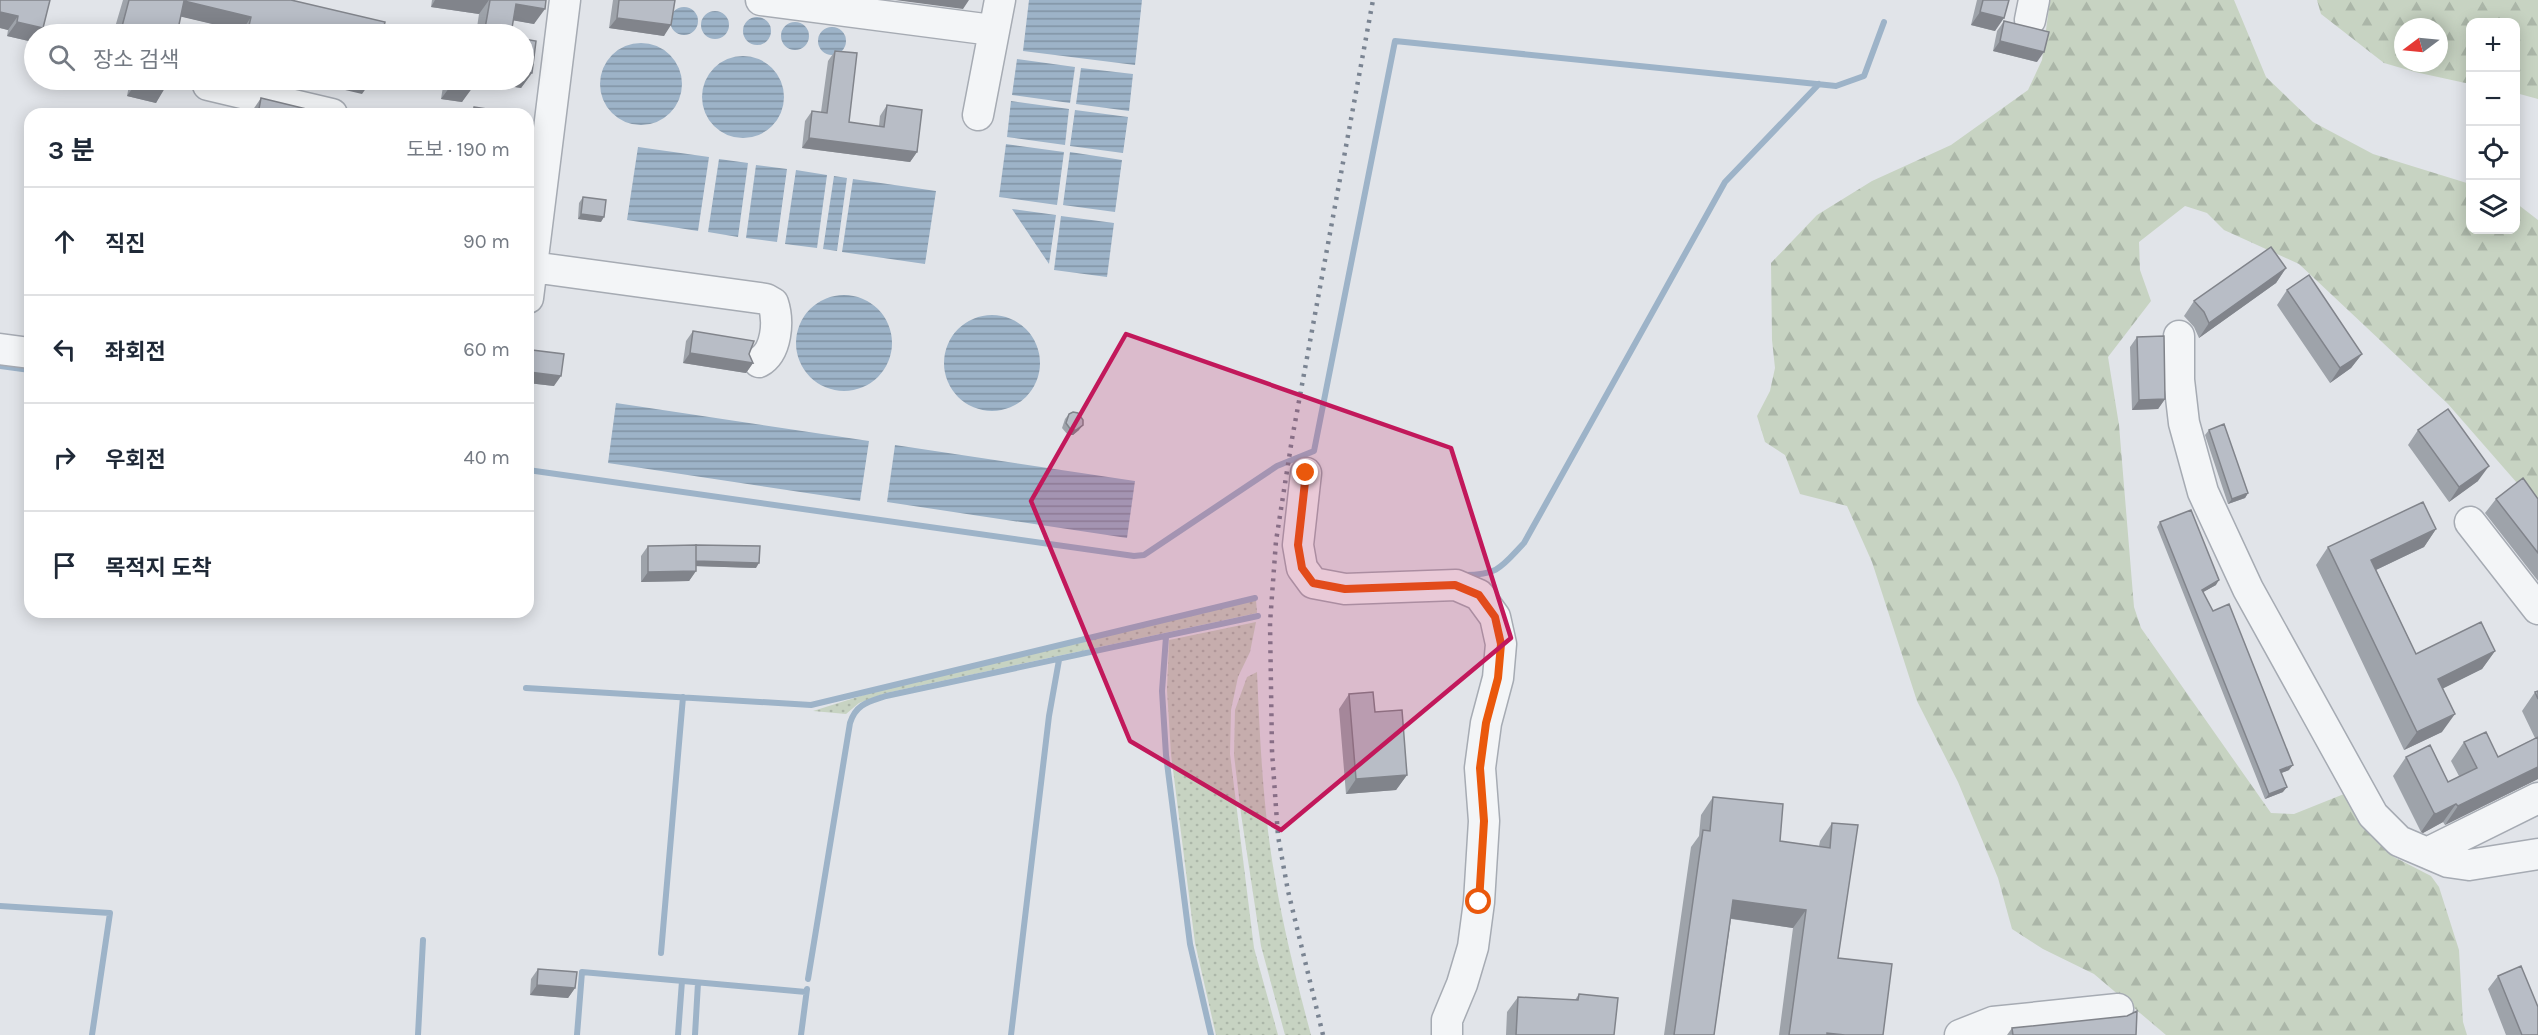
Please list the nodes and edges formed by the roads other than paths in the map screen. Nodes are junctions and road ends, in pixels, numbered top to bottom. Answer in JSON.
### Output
{"nodes":[{"id":1,"x":565,"y":0,"type":"edge"},
{"id":2,"x":761,"y":0,"type":"edge"},
{"id":3,"x":1000,"y":0,"type":"edge"},
{"id":4,"x":992,"y":30,"type":"junction"},
{"id":5,"x":229,"y":90,"type":"edge"},
{"id":6,"x":306,"y":108,"type":"edge"},
{"id":7,"x":978,"y":115,"type":"dead end"},
{"id":8,"x":534,"y":251,"type":"edge"},
{"id":9,"x":534,"y":267,"type":"edge"},
{"id":10,"x":2179,"y":336,"type":"dead end"},
{"id":11,"x":0,"y":349,"type":"edge"},
{"id":12,"x":24,"y":352,"type":"edge"},
{"id":13,"x":759,"y":362,"type":"dead end"},
{"id":14,"x":1306,"y":473,"type":"dead end"},
{"id":15,"x":2470,"y":522,"type":"dead end"},
{"id":16,"x":2537,"y":606,"type":"edge"},
{"id":17,"x":2538,"y":798,"type":"edge"},
{"id":18,"x":2427,"y":853,"type":"junction"},
{"id":19,"x":2538,"y":854,"type":"edge"},
{"id":20,"x":2118,"y":1009,"type":"dead end"},
{"id":21,"x":1447,"y":1035,"type":"edge"},
{"id":22,"x":1960,"y":1035,"type":"edge"}],
"edges":[{"from":1,"to":8,"type":"street"},
{"from":2,"to":4,"type":"street"},
{"from":3,"to":4,"type":"street"},
{"from":4,"to":7,"type":"street"},
{"from":5,"to":6,"type":"street"},
{"from":9,"to":13,"type":"street"},
{"from":10,"to":18,"type":"street"},
{"from":11,"to":12,"type":"street"},
{"from":14,"to":21,"type":"street"},
{"from":15,"to":16,"type":"street"},
{"from":17,"to":18,"type":"street"},
{"from":18,"to":19,"type":"street"},
{"from":20,"to":22,"type":"street"}]}
